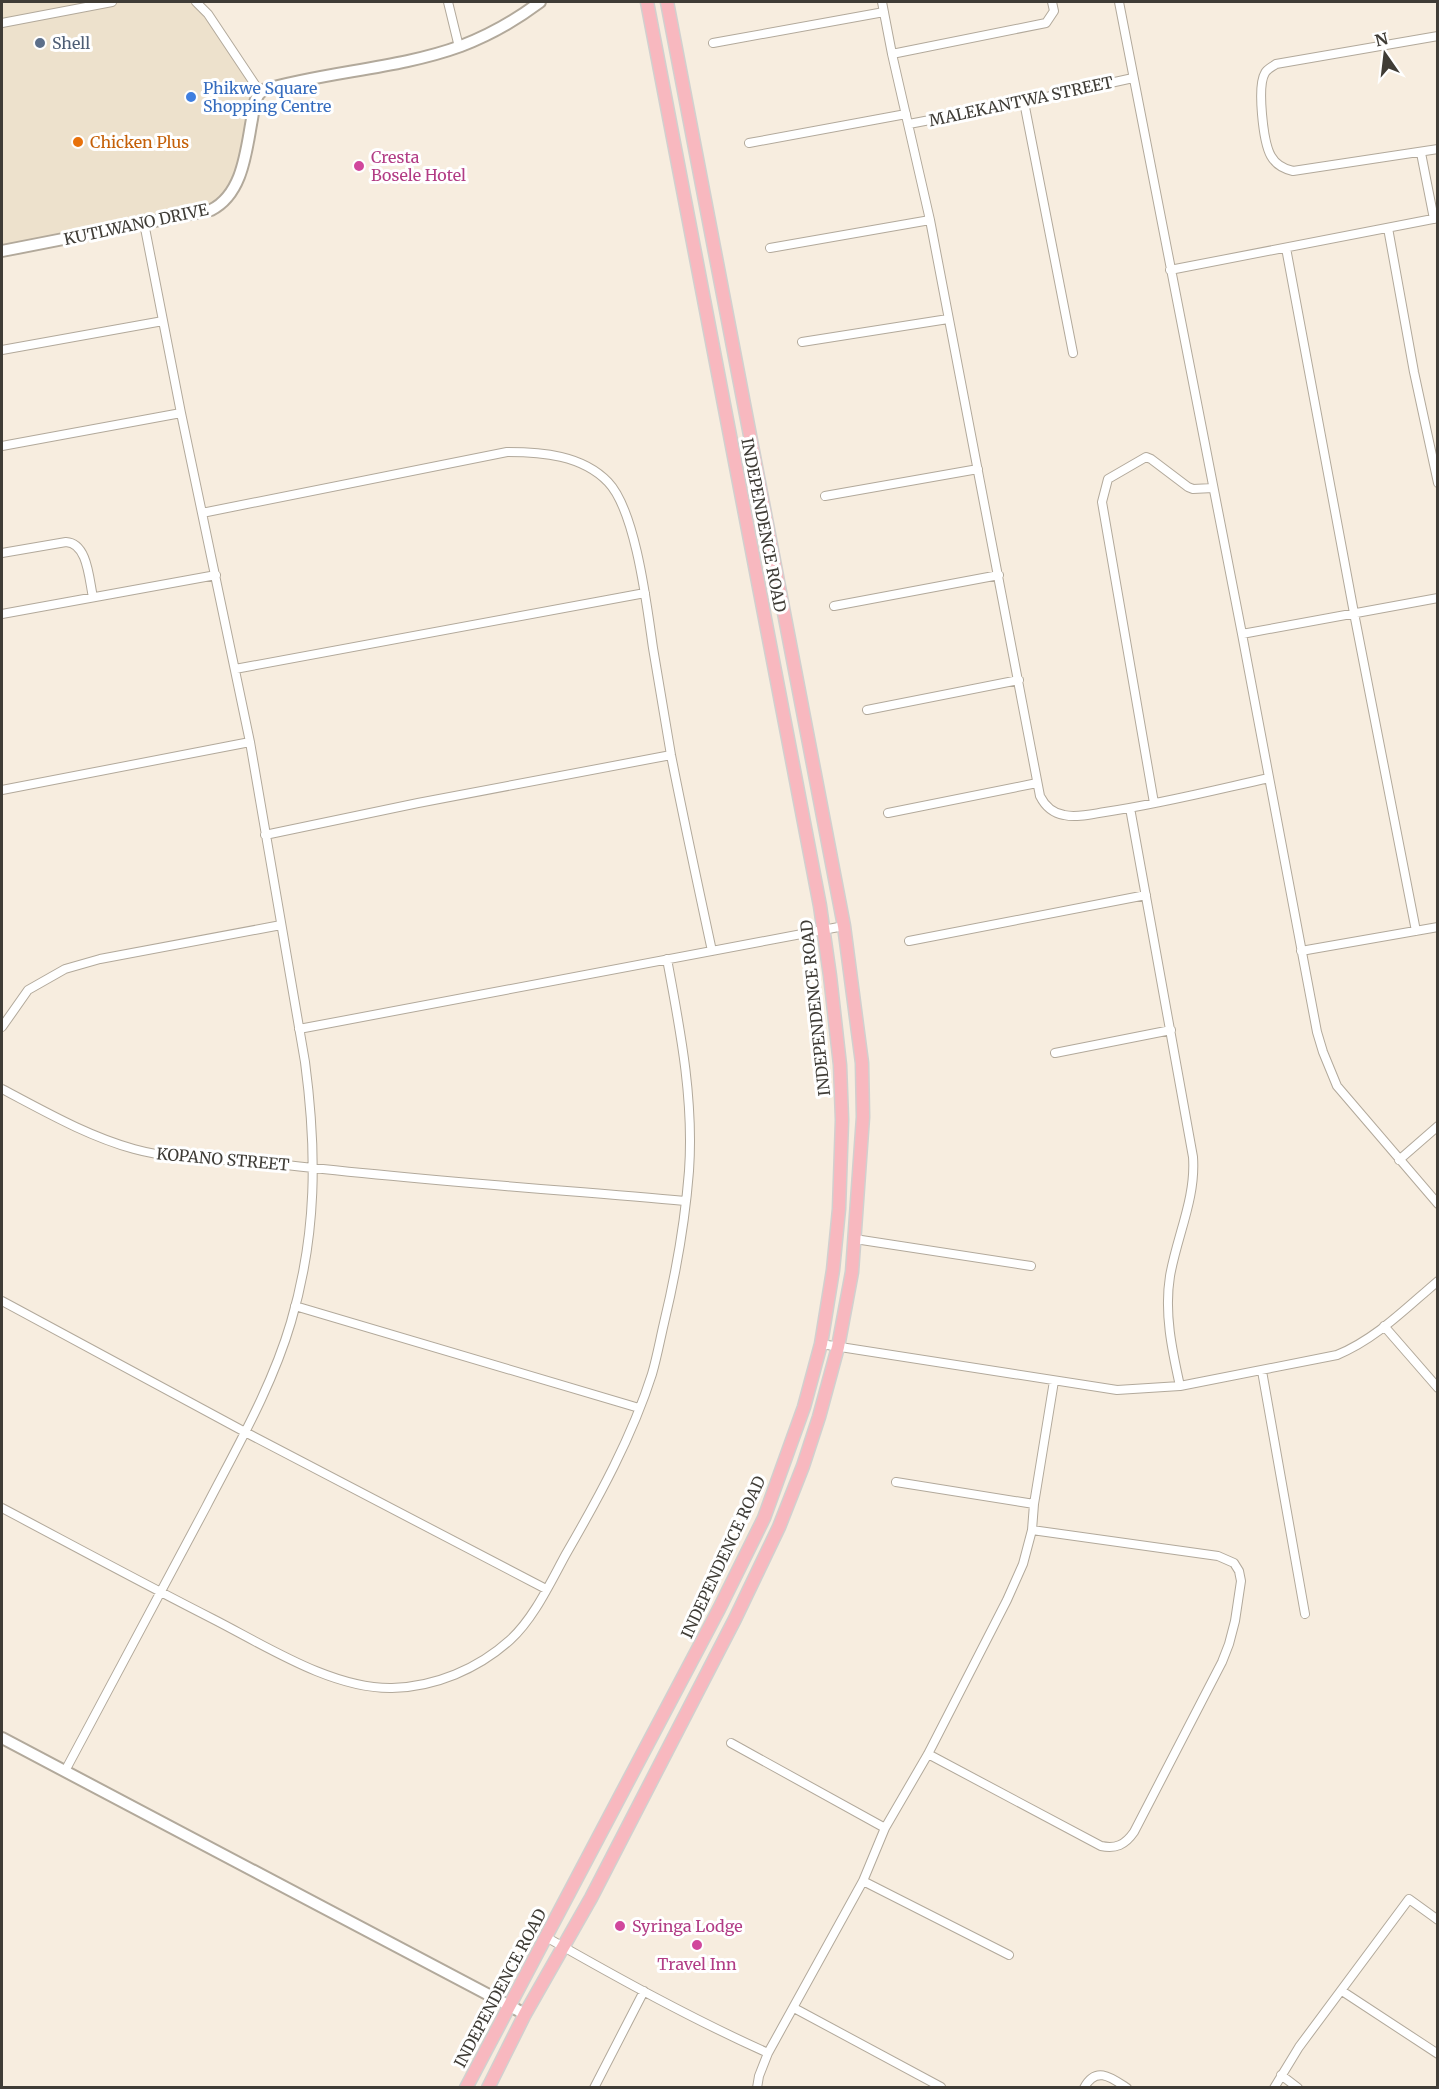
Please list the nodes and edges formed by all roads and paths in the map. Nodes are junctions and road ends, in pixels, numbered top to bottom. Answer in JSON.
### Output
{"nodes":[{"id":1,"x":103,"y":2,"type":"edge"},
{"id":2,"x":112,"y":2,"type":"edge"},
{"id":3,"x":195,"y":2,"type":"edge"},
{"id":4,"x":448,"y":2,"type":"edge"},
{"id":5,"x":540,"y":2,"type":"edge"},
{"id":6,"x":647,"y":2,"type":"edge"},
{"id":7,"x":667,"y":2,"type":"edge"},
{"id":8,"x":882,"y":2,"type":"edge"},
{"id":9,"x":1052,"y":2,"type":"edge"},
{"id":10,"x":1119,"y":2,"type":"edge"},
{"id":11,"x":884,"y":12,"type":"junction"},
{"id":12,"x":2,"y":23,"type":"edge"},
{"id":13,"x":1437,"y":36,"type":"edge"},
{"id":14,"x":713,"y":43,"type":"dead end"},
{"id":15,"x":459,"y":47,"type":"junction"},
{"id":16,"x":892,"y":54,"type":"junction"},
{"id":17,"x":1132,"y":78,"type":"junction"},
{"id":18,"x":260,"y":92,"type":"junction"},
{"id":19,"x":1024,"y":102,"type":"junction"},
{"id":20,"x":906,"y":114,"type":"junction"},
{"id":21,"x":909,"y":124,"type":"junction"},
{"id":22,"x":749,"y":143,"type":"dead end"},
{"id":23,"x":1437,"y":149,"type":"edge"},
{"id":24,"x":1421,"y":153,"type":"junction"},
{"id":25,"x":1436,"y":218,"type":"edge"},
{"id":26,"x":930,"y":220,"type":"junction"},
{"id":27,"x":144,"y":223,"type":"junction"},
{"id":28,"x":1388,"y":228,"type":"junction"},
{"id":29,"x":771,"y":248,"type":"dead end"},
{"id":30,"x":1286,"y":248,"type":"junction"},
{"id":31,"x":2,"y":251,"type":"edge"},
{"id":32,"x":1170,"y":270,"type":"junction"},
{"id":33,"x":948,"y":319,"type":"junction"},
{"id":34,"x":164,"y":321,"type":"junction"},
{"id":35,"x":802,"y":342,"type":"dead end"},
{"id":36,"x":2,"y":350,"type":"edge"},
{"id":37,"x":1073,"y":353,"type":"dead end"},
{"id":38,"x":181,"y":413,"type":"junction"},
{"id":39,"x":2,"y":446,"type":"edge"},
{"id":40,"x":978,"y":469,"type":"junction"},
{"id":41,"x":1437,"y":483,"type":"edge"},
{"id":42,"x":1213,"y":488,"type":"junction"},
{"id":43,"x":825,"y":496,"type":"dead end"},
{"id":44,"x":202,"y":513,"type":"junction"},
{"id":45,"x":2,"y":553,"type":"edge"},
{"id":46,"x":216,"y":574,"type":"junction"},
{"id":47,"x":999,"y":575,"type":"junction"},
{"id":48,"x":645,"y":593,"type":"junction"},
{"id":49,"x":93,"y":597,"type":"junction"},
{"id":50,"x":1437,"y":598,"type":"edge"},
{"id":51,"x":834,"y":606,"type":"dead end"},
{"id":52,"x":2,"y":614,"type":"edge"},
{"id":53,"x":1354,"y":614,"type":"junction"},
{"id":54,"x":1242,"y":634,"type":"junction"},
{"id":55,"x":235,"y":669,"type":"junction"},
{"id":56,"x":1019,"y":680,"type":"junction"},
{"id":57,"x":867,"y":710,"type":"dead end"},
{"id":58,"x":250,"y":741,"type":"junction"},
{"id":59,"x":671,"y":755,"type":"junction"},
{"id":60,"x":1269,"y":778,"type":"junction"},
{"id":61,"x":1037,"y":783,"type":"junction"},
{"id":62,"x":2,"y":790,"type":"edge"},
{"id":63,"x":1154,"y":802,"type":"junction"},
{"id":64,"x":1130,"y":808,"type":"junction"},
{"id":65,"x":888,"y":813,"type":"dead end"},
{"id":66,"x":265,"y":835,"type":"junction"},
{"id":67,"x":1146,"y":895,"type":"junction"},
{"id":68,"x":282,"y":925,"type":"junction"},
{"id":69,"x":844,"y":926,"type":"junction"},
{"id":70,"x":1437,"y":927,"type":"edge"},
{"id":71,"x":824,"y":930,"type":"junction"},
{"id":72,"x":1416,"y":931,"type":"junction"},
{"id":73,"x":909,"y":940,"type":"dead end"},
{"id":74,"x":712,"y":951,"type":"junction"},
{"id":75,"x":1302,"y":951,"type":"junction"},
{"id":76,"x":667,"y":959,"type":"junction"},
{"id":77,"x":2,"y":1027,"type":"edge"},
{"id":78,"x":299,"y":1029,"type":"junction"},
{"id":79,"x":1172,"y":1030,"type":"junction"},
{"id":80,"x":1056,"y":1053,"type":"dead end"},
{"id":81,"x":2,"y":1089,"type":"edge"},
{"id":82,"x":1437,"y":1126,"type":"edge"},
{"id":83,"x":1399,"y":1160,"type":"junction"},
{"id":84,"x":314,"y":1168,"type":"junction"},
{"id":85,"x":685,"y":1201,"type":"junction"},
{"id":86,"x":1437,"y":1204,"type":"edge"},
{"id":87,"x":855,"y":1239,"type":"junction"},
{"id":88,"x":1031,"y":1266,"type":"dead end"},
{"id":89,"x":1437,"y":1281,"type":"edge"},
{"id":90,"x":2,"y":1301,"type":"edge"},
{"id":91,"x":296,"y":1306,"type":"junction"},
{"id":92,"x":1384,"y":1326,"type":"junction"},
{"id":93,"x":821,"y":1344,"type":"junction"},
{"id":94,"x":838,"y":1347,"type":"junction"},
{"id":95,"x":1262,"y":1371,"type":"junction"},
{"id":96,"x":1054,"y":1381,"type":"junction"},
{"id":97,"x":1180,"y":1386,"type":"junction"},
{"id":98,"x":1437,"y":1388,"type":"edge"},
{"id":99,"x":639,"y":1408,"type":"junction"},
{"id":100,"x":245,"y":1432,"type":"junction"},
{"id":101,"x":896,"y":1482,"type":"dead end"},
{"id":102,"x":1034,"y":1504,"type":"junction"},
{"id":103,"x":2,"y":1508,"type":"edge"},
{"id":104,"x":1032,"y":1530,"type":"junction"},
{"id":105,"x":546,"y":1589,"type":"junction"},
{"id":106,"x":161,"y":1592,"type":"junction"},
{"id":107,"x":1305,"y":1614,"type":"dead end"},
{"id":108,"x":2,"y":1738,"type":"edge"},
{"id":109,"x":731,"y":1743,"type":"dead end"},
{"id":110,"x":928,"y":1754,"type":"junction"},
{"id":111,"x":65,"y":1770,"type":"junction"},
{"id":112,"x":885,"y":1828,"type":"junction"},
{"id":113,"x":863,"y":1881,"type":"junction"},
{"id":114,"x":1437,"y":1920,"type":"edge"},
{"id":115,"x":546,"y":1937,"type":"junction"},
{"id":116,"x":563,"y":1946,"type":"junction"},
{"id":117,"x":1009,"y":1955,"type":"dead end"},
{"id":118,"x":1342,"y":1990,"type":"junction"},
{"id":119,"x":644,"y":1991,"type":"junction"},
{"id":120,"x":508,"y":2005,"type":"junction"},
{"id":121,"x":794,"y":2008,"type":"junction"},
{"id":122,"x":525,"y":2014,"type":"junction"},
{"id":123,"x":768,"y":2053,"type":"junction"},
{"id":124,"x":1437,"y":2054,"type":"edge"},
{"id":125,"x":1281,"y":2075,"type":"junction"},
{"id":126,"x":941,"y":2087,"type":"edge"},
{"id":127,"x":466,"y":2088,"type":"edge"},
{"id":128,"x":488,"y":2088,"type":"edge"},
{"id":129,"x":594,"y":2088,"type":"edge"},
{"id":130,"x":757,"y":2088,"type":"edge"},
{"id":131,"x":1084,"y":2088,"type":"edge"},
{"id":132,"x":1127,"y":2088,"type":"edge"},
{"id":133,"x":1274,"y":2088,"type":"edge"},
{"id":134,"x":1298,"y":2088,"type":"edge"}],
"edges":[{"from":1,"to":2,"type":"street"},
{"from":1,"to":12,"type":"street"},
{"from":3,"to":18,"type":"street"},
{"from":4,"to":15,"type":"street"},
{"from":5,"to":15,"type":"street"},
{"from":6,"to":71,"type":"main road","name":"INDEPENDENCE ROAD"},
{"from":7,"to":69,"type":"main road","name":"INDEPENDENCE ROAD"},
{"from":8,"to":11,"type":"street"},
{"from":9,"to":16,"type":"street"},
{"from":10,"to":17,"type":"street"},
{"from":11,"to":14,"type":"street"},
{"from":11,"to":16,"type":"street"},
{"from":13,"to":24,"type":"street"},
{"from":15,"to":18,"type":"street"},
{"from":16,"to":20,"type":"street"},
{"from":17,"to":19,"type":"street","name":"MALEKANTWA STREET"},
{"from":17,"to":32,"type":"street"},
{"from":18,"to":27,"type":"street","name":"KUTLWANO DRIVE"},
{"from":19,"to":21,"type":"street","name":"MALEKANTWA STREET"},
{"from":19,"to":37,"type":"street"},
{"from":20,"to":21,"type":"street"},
{"from":20,"to":22,"type":"street"},
{"from":21,"to":26,"type":"street"},
{"from":23,"to":24,"type":"street"},
{"from":24,"to":25,"type":"street"},
{"from":25,"to":28,"type":"street"},
{"from":26,"to":29,"type":"street"},
{"from":26,"to":33,"type":"street"},
{"from":27,"to":31,"type":"street","name":"KUTLWANO DRIVE"},
{"from":27,"to":34,"type":"street"},
{"from":28,"to":30,"type":"street"},
{"from":28,"to":41,"type":"street"},
{"from":30,"to":32,"type":"street"},
{"from":30,"to":53,"type":"street"},
{"from":32,"to":42,"type":"street"},
{"from":33,"to":35,"type":"street"},
{"from":33,"to":40,"type":"street"},
{"from":34,"to":36,"type":"street"},
{"from":34,"to":38,"type":"street"},
{"from":38,"to":39,"type":"street"},
{"from":38,"to":44,"type":"street"},
{"from":40,"to":43,"type":"street"},
{"from":40,"to":47,"type":"street"},
{"from":42,"to":54,"type":"street"},
{"from":42,"to":63,"type":"street"},
{"from":44,"to":46,"type":"street"},
{"from":44,"to":48,"type":"street"},
{"from":45,"to":49,"type":"street"},
{"from":46,"to":49,"type":"street"},
{"from":46,"to":55,"type":"street"},
{"from":47,"to":51,"type":"street"},
{"from":47,"to":56,"type":"street"},
{"from":48,"to":55,"type":"street"},
{"from":48,"to":59,"type":"street"},
{"from":49,"to":52,"type":"street"},
{"from":50,"to":53,"type":"street"},
{"from":53,"to":54,"type":"street"},
{"from":53,"to":72,"type":"street"},
{"from":54,"to":60,"type":"street"},
{"from":55,"to":58,"type":"street"},
{"from":56,"to":57,"type":"street"},
{"from":56,"to":61,"type":"street"},
{"from":58,"to":62,"type":"street"},
{"from":58,"to":66,"type":"street"},
{"from":59,"to":66,"type":"street"},
{"from":59,"to":74,"type":"street"},
{"from":60,"to":63,"type":"street"},
{"from":60,"to":75,"type":"street"},
{"from":61,"to":64,"type":"street"},
{"from":61,"to":65,"type":"street"},
{"from":63,"to":64,"type":"street"},
{"from":64,"to":67,"type":"street"},
{"from":66,"to":68,"type":"street"},
{"from":67,"to":73,"type":"street"},
{"from":67,"to":79,"type":"street"},
{"from":68,"to":77,"type":"street"},
{"from":68,"to":78,"type":"street"},
{"from":69,"to":71,"type":"street"},
{"from":69,"to":87,"type":"main road","name":"INDEPENDENCE ROAD"},
{"from":70,"to":72,"type":"street"},
{"from":71,"to":74,"type":"street"},
{"from":71,"to":93,"type":"main road","name":"INDEPENDENCE ROAD"},
{"from":72,"to":75,"type":"street"},
{"from":74,"to":76,"type":"street"},
{"from":75,"to":83,"type":"street"},
{"from":76,"to":78,"type":"street"},
{"from":76,"to":85,"type":"street"},
{"from":78,"to":84,"type":"street"},
{"from":79,"to":80,"type":"street"},
{"from":79,"to":97,"type":"street"},
{"from":81,"to":84,"type":"street","name":"KOPANO STREET"},
{"from":82,"to":83,"type":"street"},
{"from":83,"to":86,"type":"street"},
{"from":84,"to":85,"type":"street","name":"KOPANO STREET"},
{"from":84,"to":91,"type":"street"},
{"from":85,"to":99,"type":"street"},
{"from":87,"to":88,"type":"street"},
{"from":87,"to":94,"type":"main road","name":"INDEPENDENCE ROAD"},
{"from":89,"to":92,"type":"street"},
{"from":90,"to":100,"type":"street"},
{"from":91,"to":99,"type":"street"},
{"from":91,"to":100,"type":"street"},
{"from":92,"to":95,"type":"street"},
{"from":92,"to":98,"type":"street"},
{"from":93,"to":94,"type":"street"},
{"from":93,"to":115,"type":"main road","name":"INDEPENDENCE ROAD"},
{"from":94,"to":96,"type":"street"},
{"from":94,"to":116,"type":"main road","name":"INDEPENDENCE ROAD"},
{"from":95,"to":97,"type":"street"},
{"from":95,"to":107,"type":"street"},
{"from":96,"to":97,"type":"street"},
{"from":96,"to":102,"type":"street"},
{"from":99,"to":105,"type":"street"},
{"from":100,"to":105,"type":"street"},
{"from":100,"to":106,"type":"street"},
{"from":101,"to":102,"type":"street"},
{"from":102,"to":104,"type":"street"},
{"from":103,"to":106,"type":"street"},
{"from":104,"to":110,"type":"street"},
{"from":104,"to":110,"type":"street"},
{"from":105,"to":106,"type":"street"},
{"from":106,"to":111,"type":"street"},
{"from":108,"to":111,"type":"street"},
{"from":109,"to":112,"type":"street"},
{"from":110,"to":112,"type":"street"},
{"from":111,"to":120,"type":"street"},
{"from":112,"to":113,"type":"street"},
{"from":113,"to":117,"type":"street"},
{"from":113,"to":121,"type":"street"},
{"from":114,"to":118,"type":"street"},
{"from":115,"to":116,"type":"street"},
{"from":115,"to":120,"type":"main road","name":"INDEPENDENCE ROAD"},
{"from":116,"to":119,"type":"street"},
{"from":116,"to":122,"type":"main road","name":"INDEPENDENCE ROAD"},
{"from":118,"to":124,"type":"street"},
{"from":118,"to":125,"type":"street"},
{"from":119,"to":123,"type":"street"},
{"from":119,"to":129,"type":"street"},
{"from":120,"to":122,"type":"street"},
{"from":120,"to":127,"type":"main road","name":"INDEPENDENCE ROAD"},
{"from":121,"to":123,"type":"street"},
{"from":121,"to":126,"type":"street"},
{"from":122,"to":128,"type":"main road","name":"INDEPENDENCE ROAD"},
{"from":123,"to":130,"type":"street"},
{"from":125,"to":133,"type":"street"},
{"from":125,"to":134,"type":"street"},
{"from":131,"to":132,"type":"street"}]}
